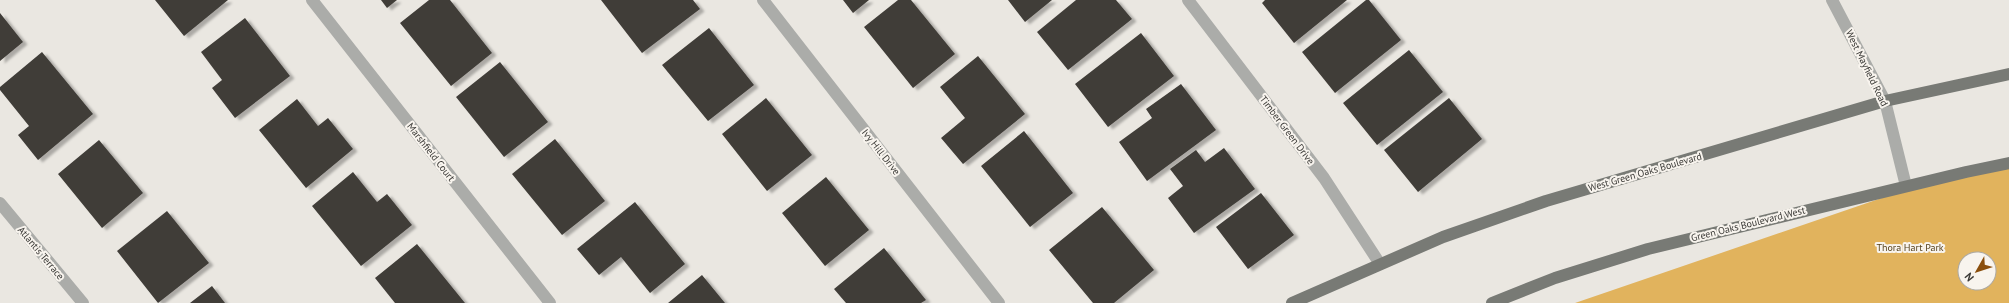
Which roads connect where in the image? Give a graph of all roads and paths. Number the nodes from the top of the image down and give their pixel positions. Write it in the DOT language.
graph roads {
  1 [pos="312,0"];
  2 [pos="763,0"];
  3 [pos="1188,0"];
  4 [pos="1832,0"];
  5 [pos="2009,74"];
  6 [pos="1885,101"];
  7 [pos="2009,163"];
  8 [pos="1906,186"];
  9 [pos="0,203"];
  10 [pos="1380,264"];
  11 [pos="83,303"];
  12 [pos="550,303"];
  13 [pos="999,303"];
  14 [pos="1292,303"];
  15 [pos="1492,303"];
  1 -- 12 [label="street, Marshfield Court"];
  2 -- 13 [label="street, Ivy Hill Drive"];
  3 -- 10 [label="street, Timber Green Drive"];
  4 -- 6 [label="street, West Mayfield Road"];
  5 -- 6 [label="main road, West Green Oaks Boulevard"];
  6 -- 8 [label="street, West Mayfield Road"];
  6 -- 10 [label="main road, West Green Oaks Boulevard"];
  7 -- 8 [label="main road, Green Oaks Boulevard West"];
  8 -- 15 [label="main road, Green Oaks Boulevard West"];
  9 -- 11 [label="street, Atlantis Terrace"];
  10 -- 14 [label="main road, West Green Oaks Boulevard"];
}
